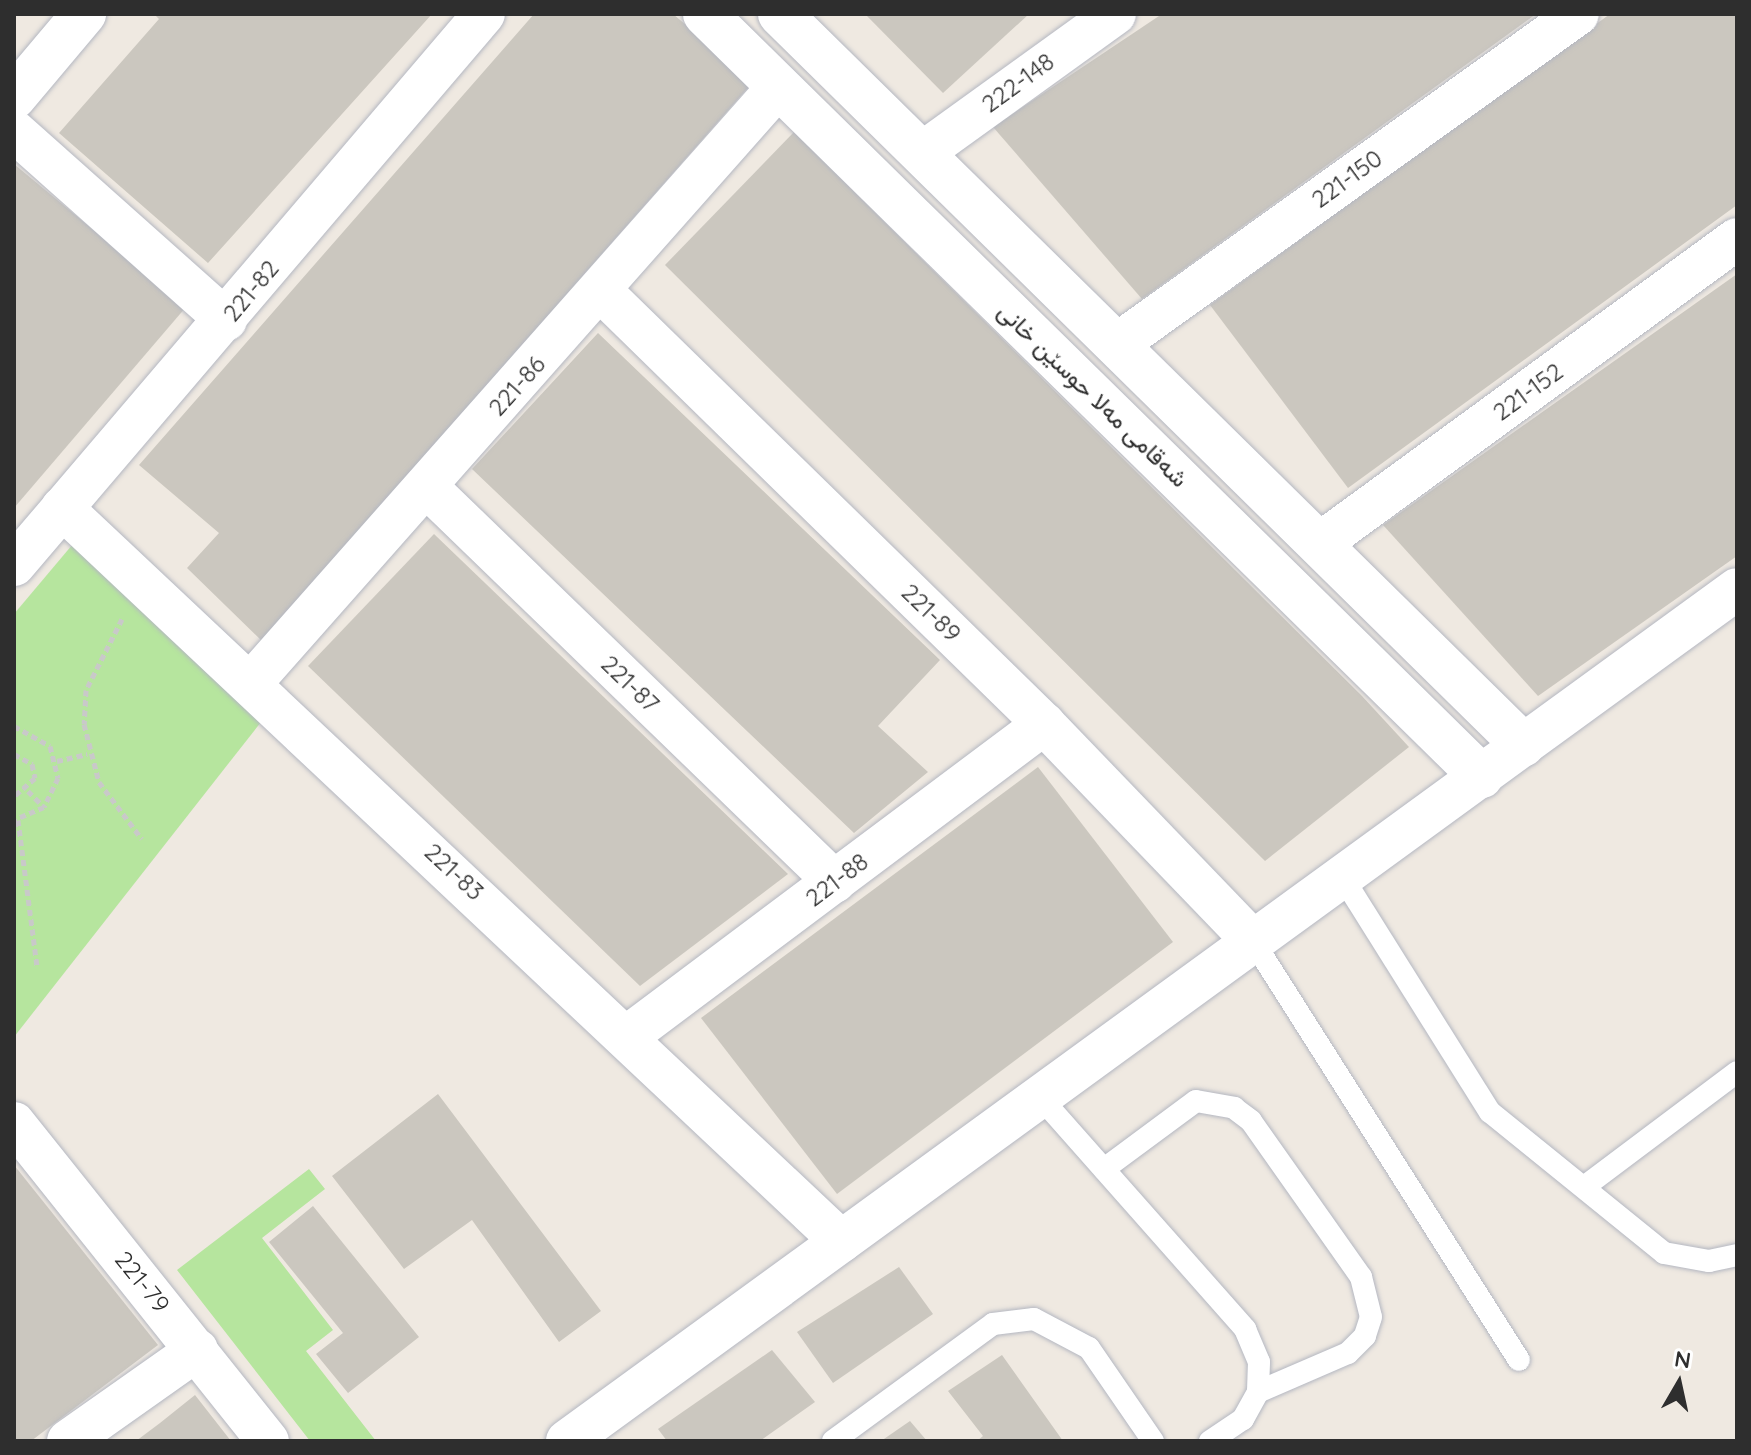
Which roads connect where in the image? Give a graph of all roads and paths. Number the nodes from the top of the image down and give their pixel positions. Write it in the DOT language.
graph roads {
  1 [pos="84,14"];
  2 [pos="484,14"];
  3 [pos="705,14"];
  4 [pos="780,14"];
  5 [pos="1115,14"];
  6 [pos="1578,14"];
  7 [pos="779,86"];
  8 [pos="14,97"];
  9 [pos="14,131"];
  10 [pos="922,153"];
  11 [pos="1737,239"];
  12 [pos="602,292"];
  13 [pos="226,320"];
  14 [pos="1116,345"];
  15 [pos="426,486"];
  16 [pos="62,508"];
  17 [pos="1319,544"];
  18 [pos="14,565"];
  19 [pos="150,589"];
  20 [pos="1737,589"];
  21 [pos="251,683"];
  22 [pos="1044,724"];
  23 [pos="14,726"];
  24 [pos="1523,745"];
  25 [pos="14,754"];
  26 [pos="87,754"];
  27 [pos="57,761"];
  28 [pos="1481,776"];
  29 [pos="28,791"];
  30 [pos="14,796"];
  31 [pos="44,807"];
  32 [pos="16,820"];
  33 [pos="142,839"];
  34 [pos="1343,878"];
  35 [pos="835,882"];
  36 [pos="1253,941"];
  37 [pos="37,966"];
  38 [pos="629,1035"];
  39 [pos="1737,1072"];
  40 [pos="1040,1097"];
  41 [pos="14,1123"];
  42 [pos="1104,1169"];
  43 [pos="1584,1187"];
  44 [pos="841,1241"];
  45 [pos="1737,1255"];
  46 [pos="197,1350"];
  47 [pos="1519,1360"];
  48 [pos="1258,1392"];
  49 [pos="68,1441"];
  50 [pos="268,1441"];
  51 [pos="567,1441"];
  52 [pos="833,1441"];
  53 [pos="1153,1441"];
  54 [pos="1210,1441"];
  1 -- 8 [label="street"];
  2 -- 13 [label="street, 221-82"];
  3 -- 7 [label="street, شەقامی مەلا حوسێن خانی"];
  4 -- 10 [label="street"];
  5 -- 10 [label="street, 222-148"];
  6 -- 14 [label="street, 221-150"];
  7 -- 12 [label="street, 221-86"];
  7 -- 28 [label="street, شەقامی مەلا حوسێن خانی"];
  9 -- 13 [label="street"];
  10 -- 14 [label="street"];
  11 -- 17 [label="street, 221-152"];
  12 -- 15 [label="street, 221-86"];
  12 -- 22 [label="street, 221-89"];
  13 -- 16 [label="street, 221-82"];
  14 -- 17 [label="street"];
  15 -- 21 [label="street, 221-86"];
  15 -- 35 [label="street, 221-87"];
  16 -- 18 [label="street, 221-82"];
  16 -- 19 [label="street, 221-83"];
  17 -- 24 [label="street"];
  19 -- 21 [label="street, 221-83"];
  19 -- 26 [label="path"];
  20 -- 24 [label="street"];
  21 -- 38 [label="street, 221-83"];
  22 -- 35 [label="street, 221-88"];
  22 -- 36 [label="street, 221-89"];
  23 -- 27 [label="path"];
  24 -- 28 [label="street"];
  25 -- 29 [label="path"];
  26 -- 27 [label="path"];
  26 -- 33 [label="path"];
  27 -- 31 [label="path"];
  28 -- 34 [label="street"];
  29 -- 30 [label="path"];
  29 -- 31 [label="path"];
  31 -- 32 [label="path"];
  32 -- 37 [label="path"];
  34 -- 36 [label="street"];
  34 -- 43 [label="lane"];
  35 -- 38 [label="street, 221-88"];
  36 -- 40 [label="street"];
  36 -- 47 [label="lane"];
  38 -- 44 [label="street, 221-83"];
  39 -- 43 [label="lane"];
  40 -- 42 [label="lane"];
  40 -- 44 [label="street"];
  41 -- 46 [label="street, 221-79"];
  42 -- 48 [label="lane"];
  42 -- 48 [label="lane"];
  43 -- 45 [label="lane"];
  44 -- 51 [label="street"];
  46 -- 49 [label="street"];
  46 -- 50 [label="street, 221-79"];
  48 -- 54 [label="lane"];
  52 -- 53 [label="lane"];
}
